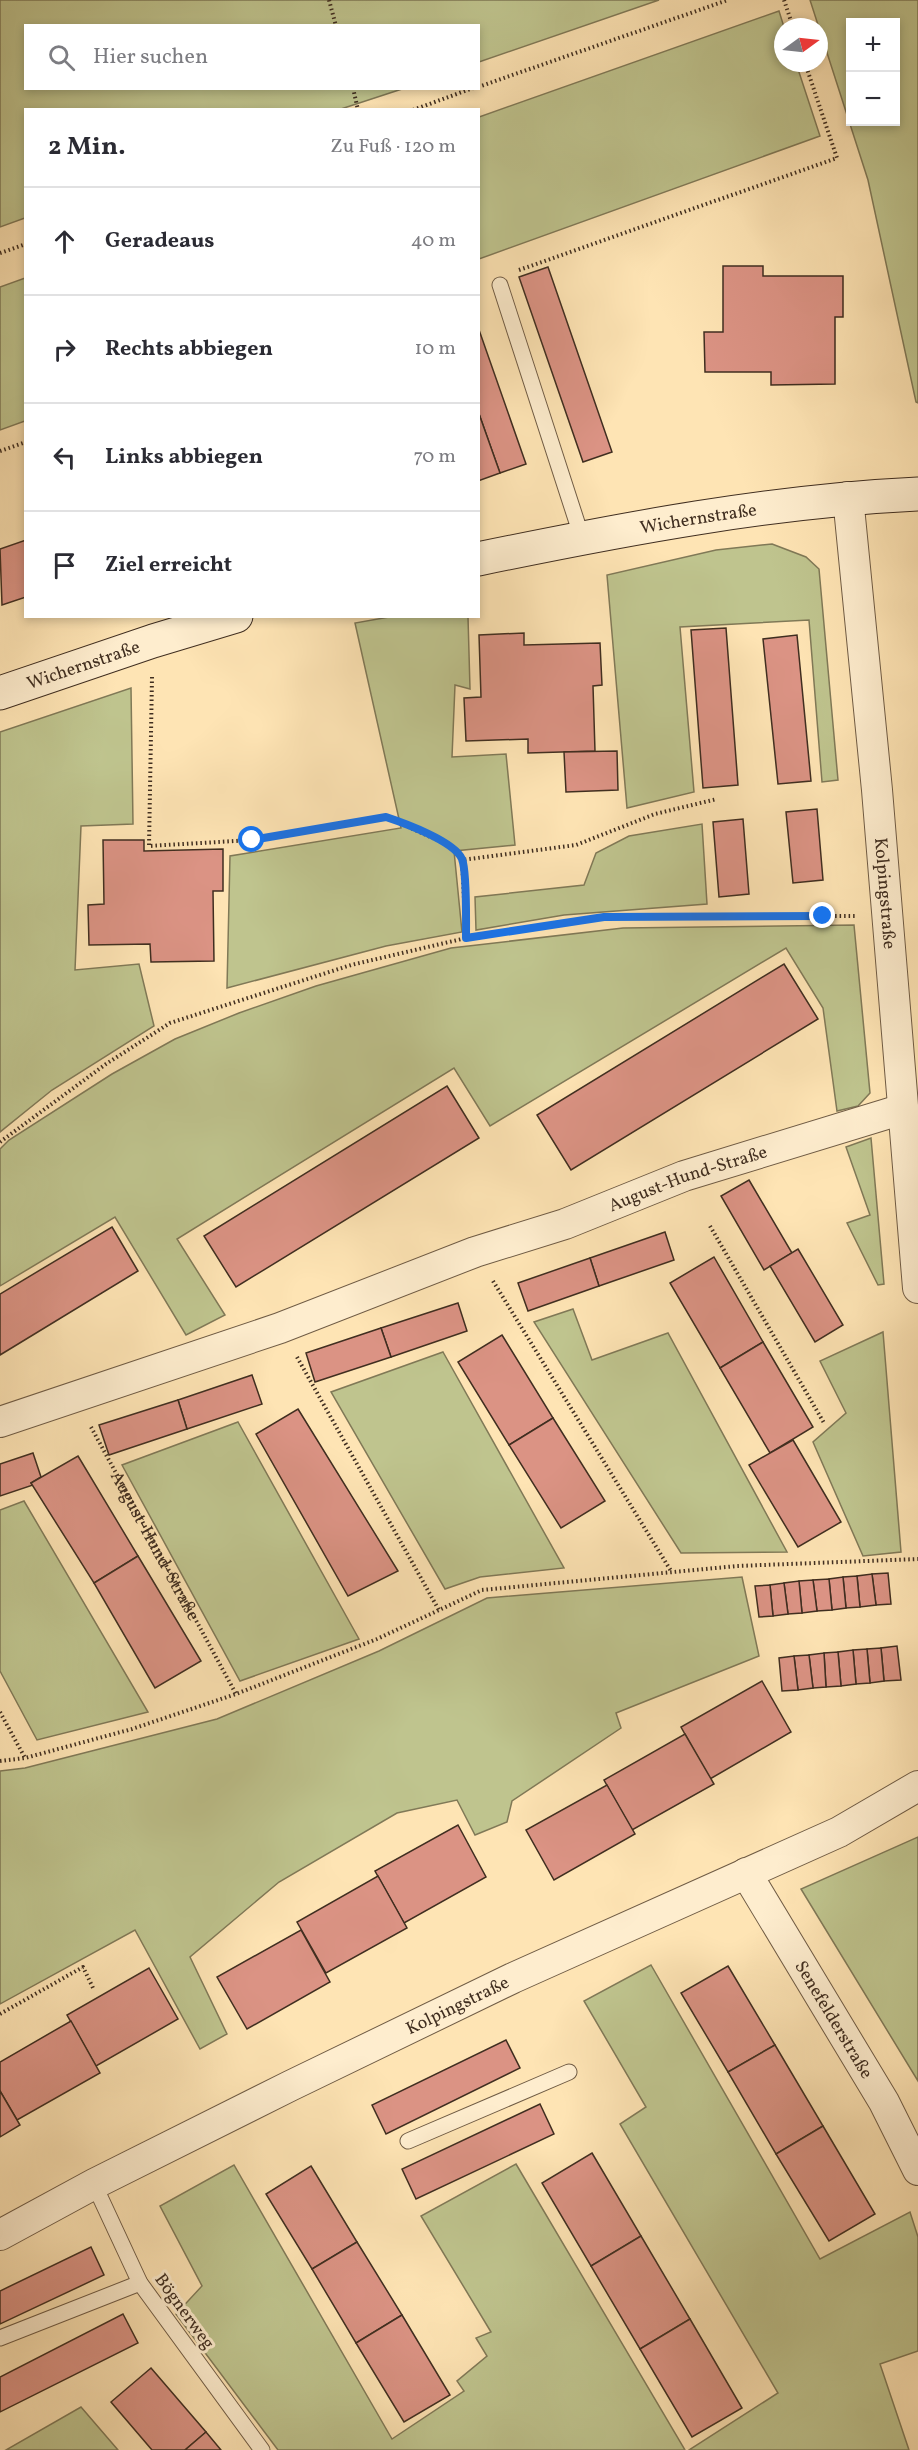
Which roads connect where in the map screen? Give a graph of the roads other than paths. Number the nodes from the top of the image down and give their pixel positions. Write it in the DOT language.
graph roads {
  1 [pos="504,279"];
  2 [pos="918,494"];
  3 [pos="848,497"];
  4 [pos="582,538"];
  5 [pos="480,559"];
  6 [pos="229,618"];
  7 [pos="0,693"];
  8 [pos="907,1005"];
  9 [pos="903,1109"];
  10 [pos="918,1288"];
  11 [pos="0,1422"];
  12 [pos="918,1786"];
  13 [pos="746,1873"];
  14 [pos="569,2072"];
  15 [pos="408,2141"];
  16 [pos="918,2170"];
  17 [pos="93,2184"];
  18 [pos="0,2235"];
  19 [pos="140,2283"];
  20 [pos="0,2338"];
  21 [pos="262,2450"];
  1 -- 4 [label="lane"];
  2 -- 3 [label="street, Wichernstraße"];
  3 -- 4 [label="street, Wichernstraße"];
  3 -- 8 [label="street, Kolpingstraße"];
  4 -- 5 [label="street, Wichernstraße"];
  6 -- 7 [label="street, Wichernstraße"];
  8 -- 9 [label="street, Kolpingstraße"];
  9 -- 10 [label="street, Kolpingstraße"];
  9 -- 11 [label="street, August-Hund-Straße"];
  12 -- 13 [label="street, Kolpingstraße"];
  13 -- 16 [label="street, Senefelderstraße"];
  13 -- 17 [label="street, Kolpingstraße"];
  14 -- 15 [label="lane"];
  17 -- 18 [label="street, Kolpingstraße"];
  17 -- 19 [label="lane, Bögnerweg"];
  19 -- 20 [label="lane"];
  19 -- 21 [label="lane, Bögnerweg"];
}
